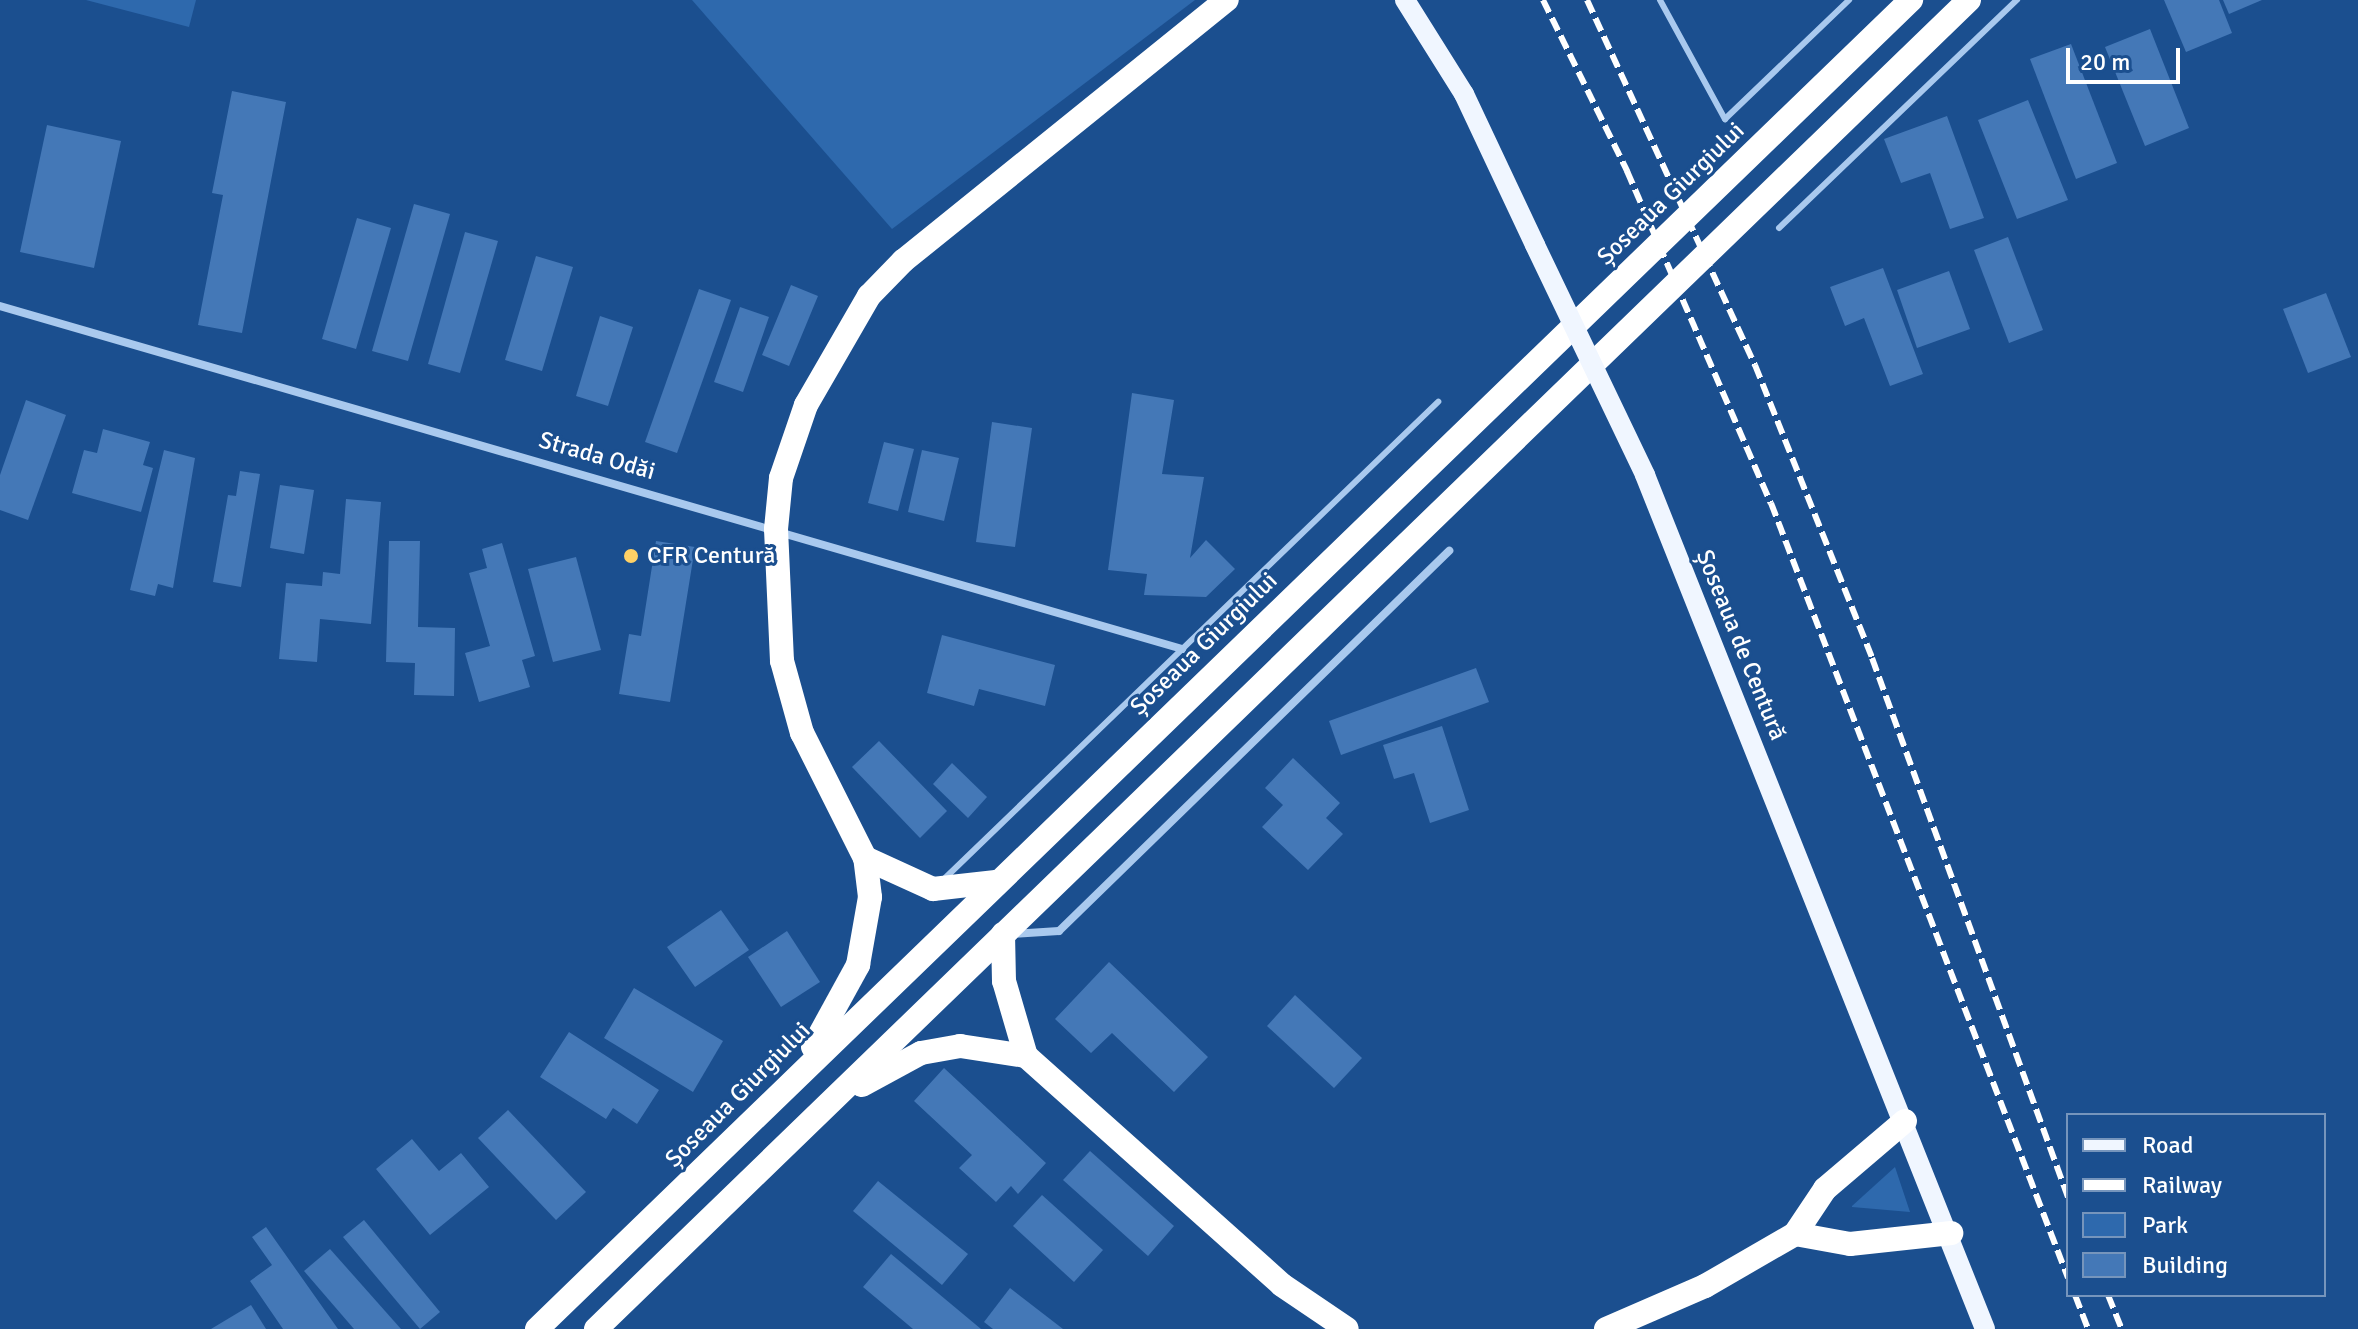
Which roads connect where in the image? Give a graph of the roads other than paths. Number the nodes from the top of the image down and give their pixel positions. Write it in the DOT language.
graph roads {
  1 [pos="1227,0"];
  2 [pos="1405,0"];
  3 [pos="1660,0"];
  4 [pos="1849,0"];
  5 [pos="1911,0"];
  6 [pos="1969,0"];
  7 [pos="2017,0"];
  8 [pos="1779,228"];
  9 [pos="0,306"];
  10 [pos="1438,402"];
  11 [pos="776,529"];
  12 [pos="1449,551"];
  13 [pos="1182,649"];
  14 [pos="865,858"];
  15 [pos="994,882"];
  16 [pos="933,889"];
  17 [pos="1003,934"];
  18 [pos="1026,1056"];
  19 [pos="796,1076"];
  20 [pos="827,1106"];
  21 [pos="1905,1121"];
  22 [pos="1951,1233"];
  23 [pos="1795,1234"];
  24 [pos="537,1329"];
  25 [pos="596,1329"];
  26 [pos="1347,1329"];
  27 [pos="1606,1329"];
  28 [pos="1985,1329"];
  1 -- 11 [label="highway"];
  2 -- 21 [label="main road, Șoseaua de Centură, bridge"];
  3 -- 4 [label="lane"];
  5 -- 15 [label="highway, Șoseaua Giurgiului"];
  6 -- 17 [label="highway"];
  7 -- 8 [label="lane"];
  9 -- 11 [label="street, Strada Odăi"];
  10 -- 13 [label="lane, Șoseaua Giurgiului"];
  11 -- 13 [label="street, Strada Odăi"];
  11 -- 14 [label="highway"];
  12 -- 17 [label="street"];
  13 -- 16 [label="lane, Șoseaua Giurgiului"];
  14 -- 16 [label="highway"];
  14 -- 19 [label="highway"];
  15 -- 16 [label="highway"];
  15 -- 19 [label="highway, Șoseaua Giurgiului"];
  17 -- 18 [label="highway"];
  17 -- 20 [label="highway"];
  18 -- 20 [label="highway"];
  18 -- 26 [label="highway"];
  19 -- 24 [label="highway, Șoseaua Giurgiului"];
  20 -- 25 [label="highway"];
  21 -- 22 [label="main road, Șoseaua de Centură"];
  21 -- 23 [label="highway"];
  22 -- 23 [label="highway"];
  22 -- 28 [label="main road, Șoseaua de Centură"];
  23 -- 27 [label="highway"];
}
